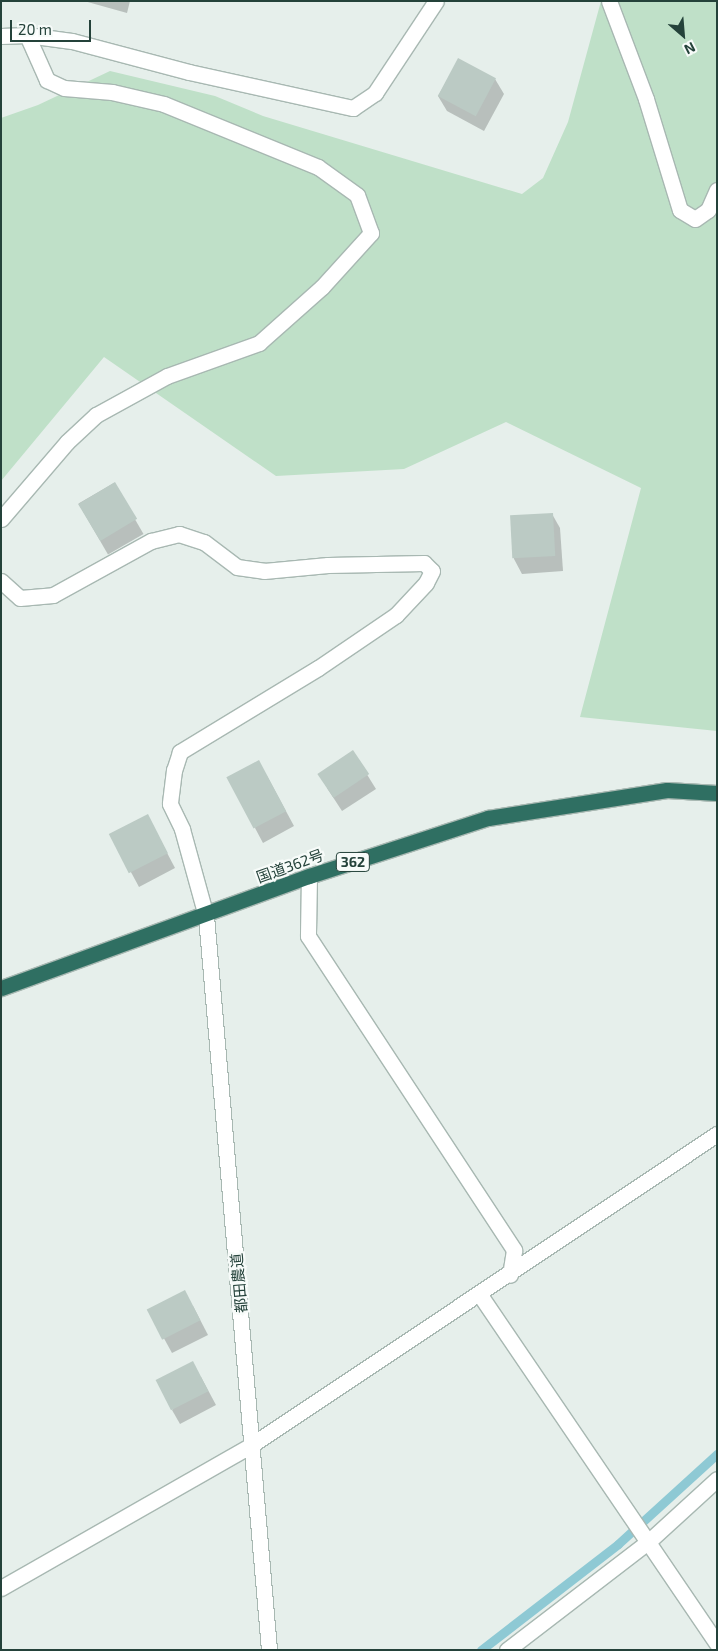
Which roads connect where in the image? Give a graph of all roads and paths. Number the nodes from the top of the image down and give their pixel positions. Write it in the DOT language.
graph roads {
  1 [pos="436,1"];
  2 [pos="609,1"];
  3 [pos="27,35"];
  4 [pos="1,36"];
  5 [pos="717,190"];
  6 [pos="1,518"];
  7 [pos="1,581"];
  8 [pos="717,793"];
  9 [pos="309,876"];
  10 [pos="206,916"];
  11 [pos="1,988"];
  12 [pos="717,1134"];
  13 [pos="510,1275"];
  14 [pos="480,1295"];
  15 [pos="253,1444"];
  16 [pos="717,1479"];
  17 [pos="647,1539"];
  18 [pos="1,1588"];
  19 [pos="717,1644"];
  20 [pos="269,1650"];
  21 [pos="507,1650"];
  1 -- 3 [label="street"];
  2 -- 5 [label="street"];
  3 -- 4 [label="street"];
  3 -- 6 [label="street"];
  7 -- 10 [label="street, 都田農道"];
  8 -- 9 [label="highway, 国道362号 / 362"];
  9 -- 10 [label="highway, 国道362号 / 362"];
  9 -- 13 [label="street"];
  10 -- 11 [label="highway, 国道362号 / 362"];
  10 -- 15 [label="street, 都田農道"];
  12 -- 13 [label="street"];
  13 -- 14 [label="street"];
  14 -- 15 [label="street"];
  14 -- 17 [label="street"];
  15 -- 18 [label="street"];
  15 -- 20 [label="street, 都田農道"];
  16 -- 17 [label="street"];
  17 -- 19 [label="street"];
  17 -- 21 [label="street"];
}
